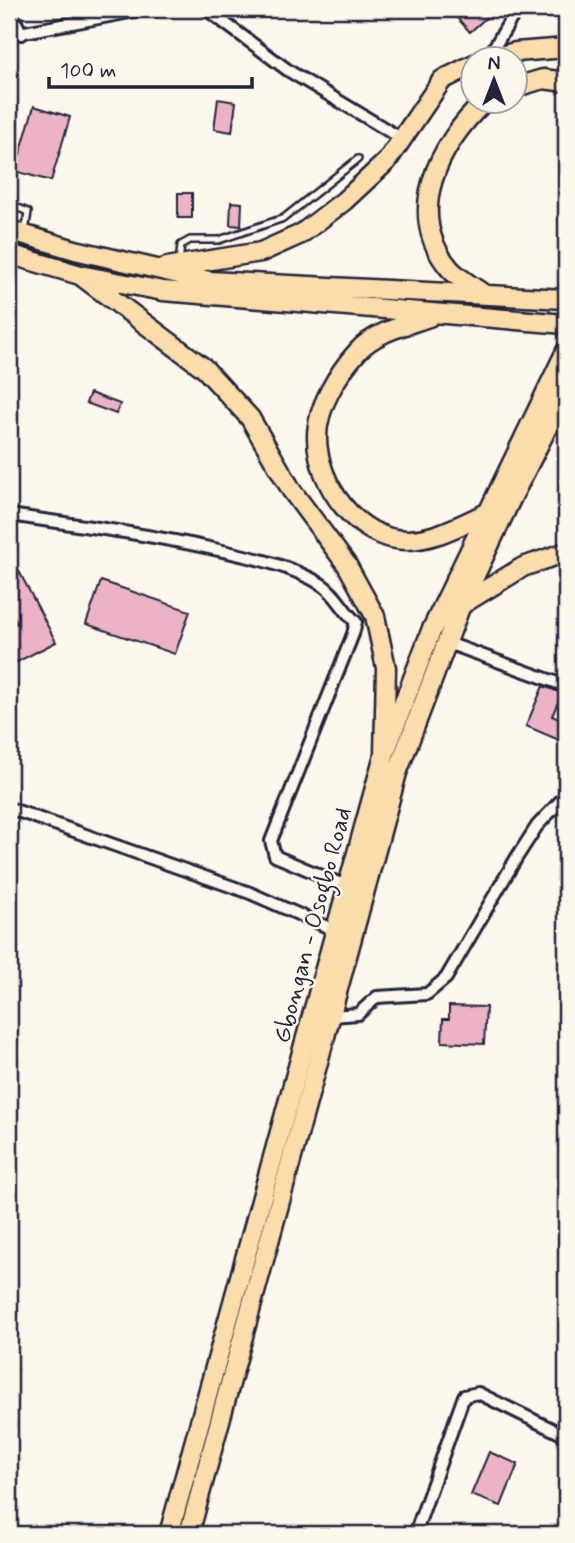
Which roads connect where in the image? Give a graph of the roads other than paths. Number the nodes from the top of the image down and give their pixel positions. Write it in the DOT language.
graph roads {
  1 [pos="9,9"];
  2 [pos="146,9"];
  3 [pos="205,9"];
  4 [pos="517,9"];
  5 [pos="22,34"];
  6 [pos="9,35"];
  7 [pos="492,46"];
  8 [pos="566,48"];
  9 [pos="530,53"];
  10 [pos="460,71"];
  11 [pos="530,82"];
  12 [pos="566,82"];
  13 [pos="468,116"];
  14 [pos="402,139"];
  15 [pos="358,159"];
  16 [pos="9,204"];
  17 [pos="17,232"];
  18 [pos="9,254"];
  19 [pos="179,266"];
  20 [pos="156,269"];
  21 [pos="80,275"];
  22 [pos="485,295"];
  23 [pos="566,299"];
  24 [pos="437,314"];
  25 [pos="565,324"];
  26 [pos="566,351"];
  27 [pos="566,391"];
  28 [pos="487,513"];
  29 [pos="9,515"];
  30 [pos="566,552"];
  31 [pos="461,605"];
  32 [pos="445,642"];
  33 [pos="566,686"];
  34 [pos="384,755"];
  35 [pos="566,795"];
  36 [pos="9,807"];
  37 [pos="346,886"];
  38 [pos="334,930"];
  39 [pos="332,1016"];
  40 [pos="566,1436"];
  41 [pos="169,1534"];
  42 [pos="189,1534"];
  43 [pos="415,1534"];
  1 -- 5 [label="street"];
  2 -- 5 [label="street"];
  3 -- 14 [label="street"];
  4 -- 7 [label="street"];
  5 -- 6 [label="street"];
  8 -- 9 [label="main road"];
  10 -- 14 [label="main road"];
  11 -- 12 [label="main road"];
  13 -- 22 [label="main road"];
  14 -- 19 [label="main road"];
  15 -- 19 [label="lane"];
  16 -- 17 [label="lane"];
  17 -- 20 [label="main road"];
  18 -- 21 [label="main road"];
  19 -- 20 [label="main road"];
  20 -- 22 [label="main road"];
  21 -- 24 [label="main road"];
  21 -- 34 [label="main road"];
  22 -- 23 [label="main road"];
  24 -- 25 [label="main road"];
  24 -- 28 [label="main road"];
  26 -- 28 [label="main road, Gbongan - Osogbo Road"];
  27 -- 31 [label="main road, Gbongan - Osogbo Road"];
  28 -- 34 [label="main road, Gbongan - Osogbo Road"];
  29 -- 37 [label="street"];
  30 -- 31 [label="main road"];
  31 -- 32 [label="main road, Gbongan - Osogbo Road"];
  32 -- 33 [label="street"];
  32 -- 39 [label="main road, Gbongan - Osogbo Road"];
  34 -- 37 [label="main road, Gbongan - Osogbo Road"];
  35 -- 39 [label="street"];
  36 -- 38 [label="street"];
  37 -- 38 [label="main road, Gbongan - Osogbo Road"];
  38 -- 41 [label="main road, Gbongan - Osogbo Road"];
  39 -- 42 [label="main road, Gbongan - Osogbo Road"];
  40 -- 43 [label="street"];
}
